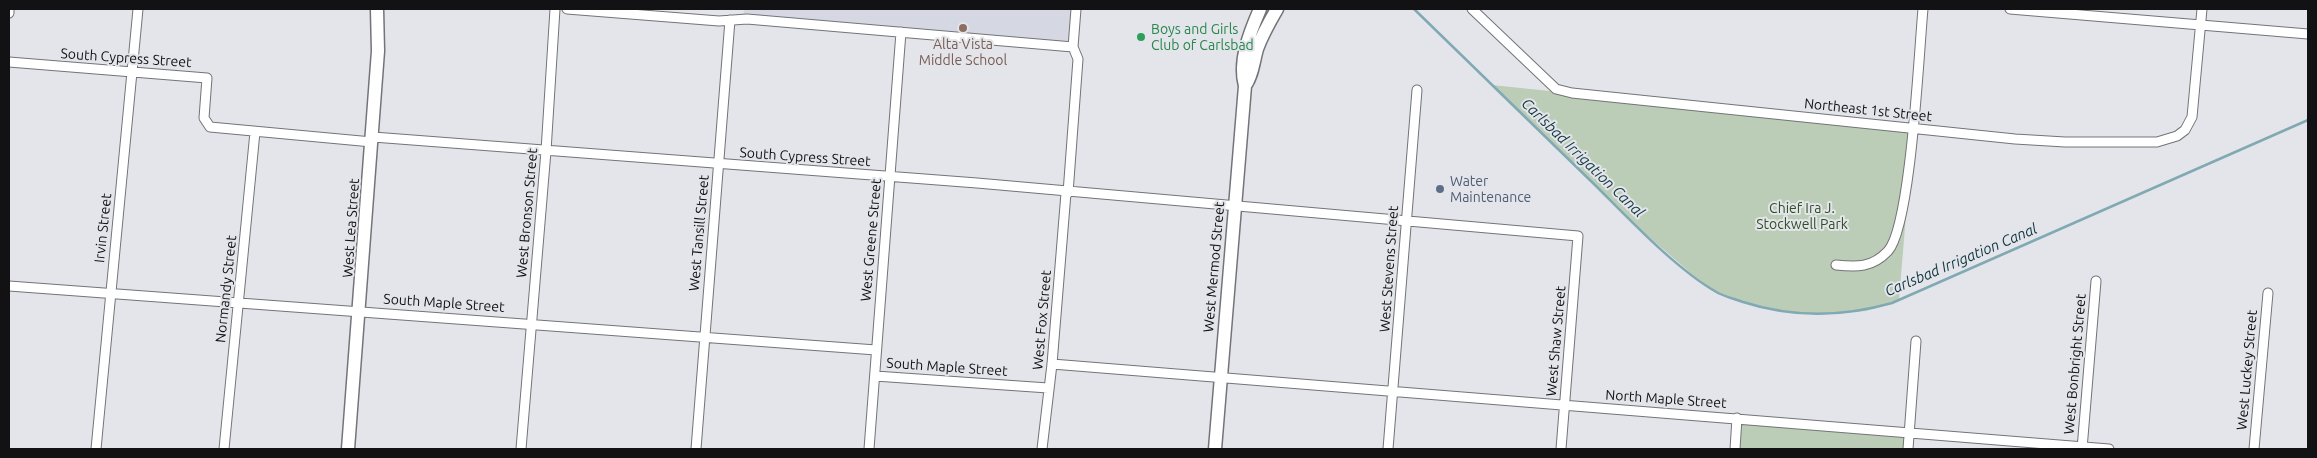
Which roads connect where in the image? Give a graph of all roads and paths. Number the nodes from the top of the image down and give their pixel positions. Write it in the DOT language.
graph roads {
  1 [pos="9,9"];
  2 [pos="138,9"];
  3 [pos="377,9"];
  4 [pos="555,9"];
  5 [pos="567,9"];
  6 [pos="1076,9"];
  7 [pos="1260,9"];
  8 [pos="1277,9"];
  9 [pos="1472,9"];
  10 [pos="1923,9"];
  11 [pos="2010,9"];
  12 [pos="2202,9"];
  13 [pos="9,13"];
  14 [pos="686,13"];
  15 [pos="730,20"];
  16 [pos="2200,25"];
  17 [pos="901,32"];
  18 [pos="2308,34"];
  19 [pos="1073,47"];
  20 [pos="9,62"];
  21 [pos="132,72"];
  22 [pos="1245,86"];
  23 [pos="1417,90"];
  24 [pos="1913,129"];
  25 [pos="255,132"];
  26 [pos="372,139"];
  27 [pos="546,151"];
  28 [pos="718,164"];
  29 [pos="890,177"];
  30 [pos="1067,193"];
  31 [pos="1234,205"];
  32 [pos="1407,222"];
  33 [pos="1578,236"];
  34 [pos="1836,264"];
  35 [pos="2096,281"];
  36 [pos="9,286"];
  37 [pos="110,293"];
  38 [pos="2268,293"];
  39 [pos="239,304"];
  40 [pos="359,312"];
  41 [pos="532,323"];
  42 [pos="705,336"];
  43 [pos="1916,341"];
  44 [pos="876,350"];
  45 [pos="1052,364"];
  46 [pos="875,376"];
  47 [pos="1221,377"];
  48 [pos="1048,388"];
  49 [pos="1394,392"];
  50 [pos="1565,405"];
  51 [pos="1737,418"];
  52 [pos="1909,432"];
  53 [pos="2082,448"];
  54 [pos="96,449"];
  55 [pos="224,449"];
  56 [pos="348,449"];
  57 [pos="521,449"];
  58 [pos="696,449"];
  59 [pos="869,449"];
  60 [pos="1042,449"];
  61 [pos="1215,449"];
  62 [pos="1388,449"];
  63 [pos="1561,449"];
  64 [pos="1735,449"];
  65 [pos="1908,449"];
  66 [pos="2109,449"];
  67 [pos="2254,449"];
  1 -- 13 [label="street"];
  2 -- 21 [label="street, Irvin Street"];
  3 -- 26 [label="street, West Lea Street"];
  4 -- 27 [label="street, West Bronson Street"];
  5 -- 14 [label="street"];
  6 -- 19 [label="street, West Fox Street"];
  7 -- 22 [label="street"];
  8 -- 22 [label="street"];
  9 -- 24 [label="street, Northeast 1st Street"];
  10 -- 24 [label="street"];
  11 -- 16 [label="street"];
  12 -- 16 [label="street, Northeast 1st Street"];
  14 -- 15 [label="street"];
  15 -- 17 [label="street"];
  15 -- 28 [label="street, West Tansill Street"];
  16 -- 18 [label="street"];
  16 -- 24 [label="street, Northeast 1st Street"];
  17 -- 19 [label="street"];
  17 -- 29 [label="street, West Greene Street"];
  19 -- 30 [label="street, West Fox Street"];
  20 -- 21 [label="street, South Cypress Street"];
  21 -- 25 [label="street, South Cypress Street"];
  21 -- 37 [label="street, Irvin Street"];
  22 -- 31 [label="street, West Mermod Street"];
  23 -- 32 [label="street, West Stevens Street"];
  24 -- 34 [label="street"];
  25 -- 26 [label="street, South Cypress Street"];
  25 -- 39 [label="street, Normandy Street"];
  26 -- 27 [label="street, South Cypress Street"];
  26 -- 40 [label="street, West Lea Street"];
  27 -- 28 [label="street, South Cypress Street"];
  27 -- 41 [label="street, West Bronson Street"];
  28 -- 29 [label="street, South Cypress Street"];
  28 -- 42 [label="street, West Tansill Street"];
  29 -- 30 [label="street, South Cypress Street"];
  29 -- 44 [label="street, West Greene Street"];
  30 -- 31 [label="street, South Cypress Street"];
  30 -- 45 [label="street, West Fox Street"];
  31 -- 32 [label="street, South Cypress Street"];
  31 -- 47 [label="street, West Mermod Street"];
  32 -- 33 [label="street, South Cypress Street"];
  32 -- 49 [label="street, West Stevens Street"];
  33 -- 50 [label="street, West Shaw Street"];
  35 -- 53 [label="street, West Bonbright Street"];
  36 -- 37 [label="street, South Maple Street"];
  37 -- 39 [label="street, South Maple Street"];
  37 -- 54 [label="street, Irvin Street"];
  38 -- 67 [label="street, West Luckey Street"];
  39 -- 40 [label="street, South Maple Street"];
  39 -- 55 [label="street, Normandy Street"];
  40 -- 41 [label="street, South Maple Street"];
  40 -- 56 [label="street, West Lea Street"];
  41 -- 42 [label="street, South Maple Street"];
  41 -- 57 [label="street, West Bronson Street"];
  42 -- 44 [label="street, South Maple Street"];
  42 -- 58 [label="street, West Tansill Street"];
  43 -- 52 [label="street"];
  44 -- 46 [label="street, West Greene Street"];
  45 -- 47 [label="street"];
  45 -- 48 [label="street, West Fox Street"];
  46 -- 48 [label="street, South Maple Street"];
  46 -- 59 [label="street, West Greene Street"];
  47 -- 49 [label="street, North Maple Street"];
  47 -- 61 [label="street, West Mermod Street"];
  48 -- 60 [label="street, West Fox Street"];
  49 -- 50 [label="street, North Maple Street"];
  49 -- 62 [label="street, West Stevens Street"];
  50 -- 51 [label="street, North Maple Street"];
  50 -- 63 [label="street, West Shaw Street"];
  51 -- 52 [label="street, North Maple Street"];
  51 -- 64 [label="street"];
  52 -- 53 [label="street, North Maple Street"];
  52 -- 65 [label="street"];
  53 -- 66 [label="street, North Maple Street"];
}
